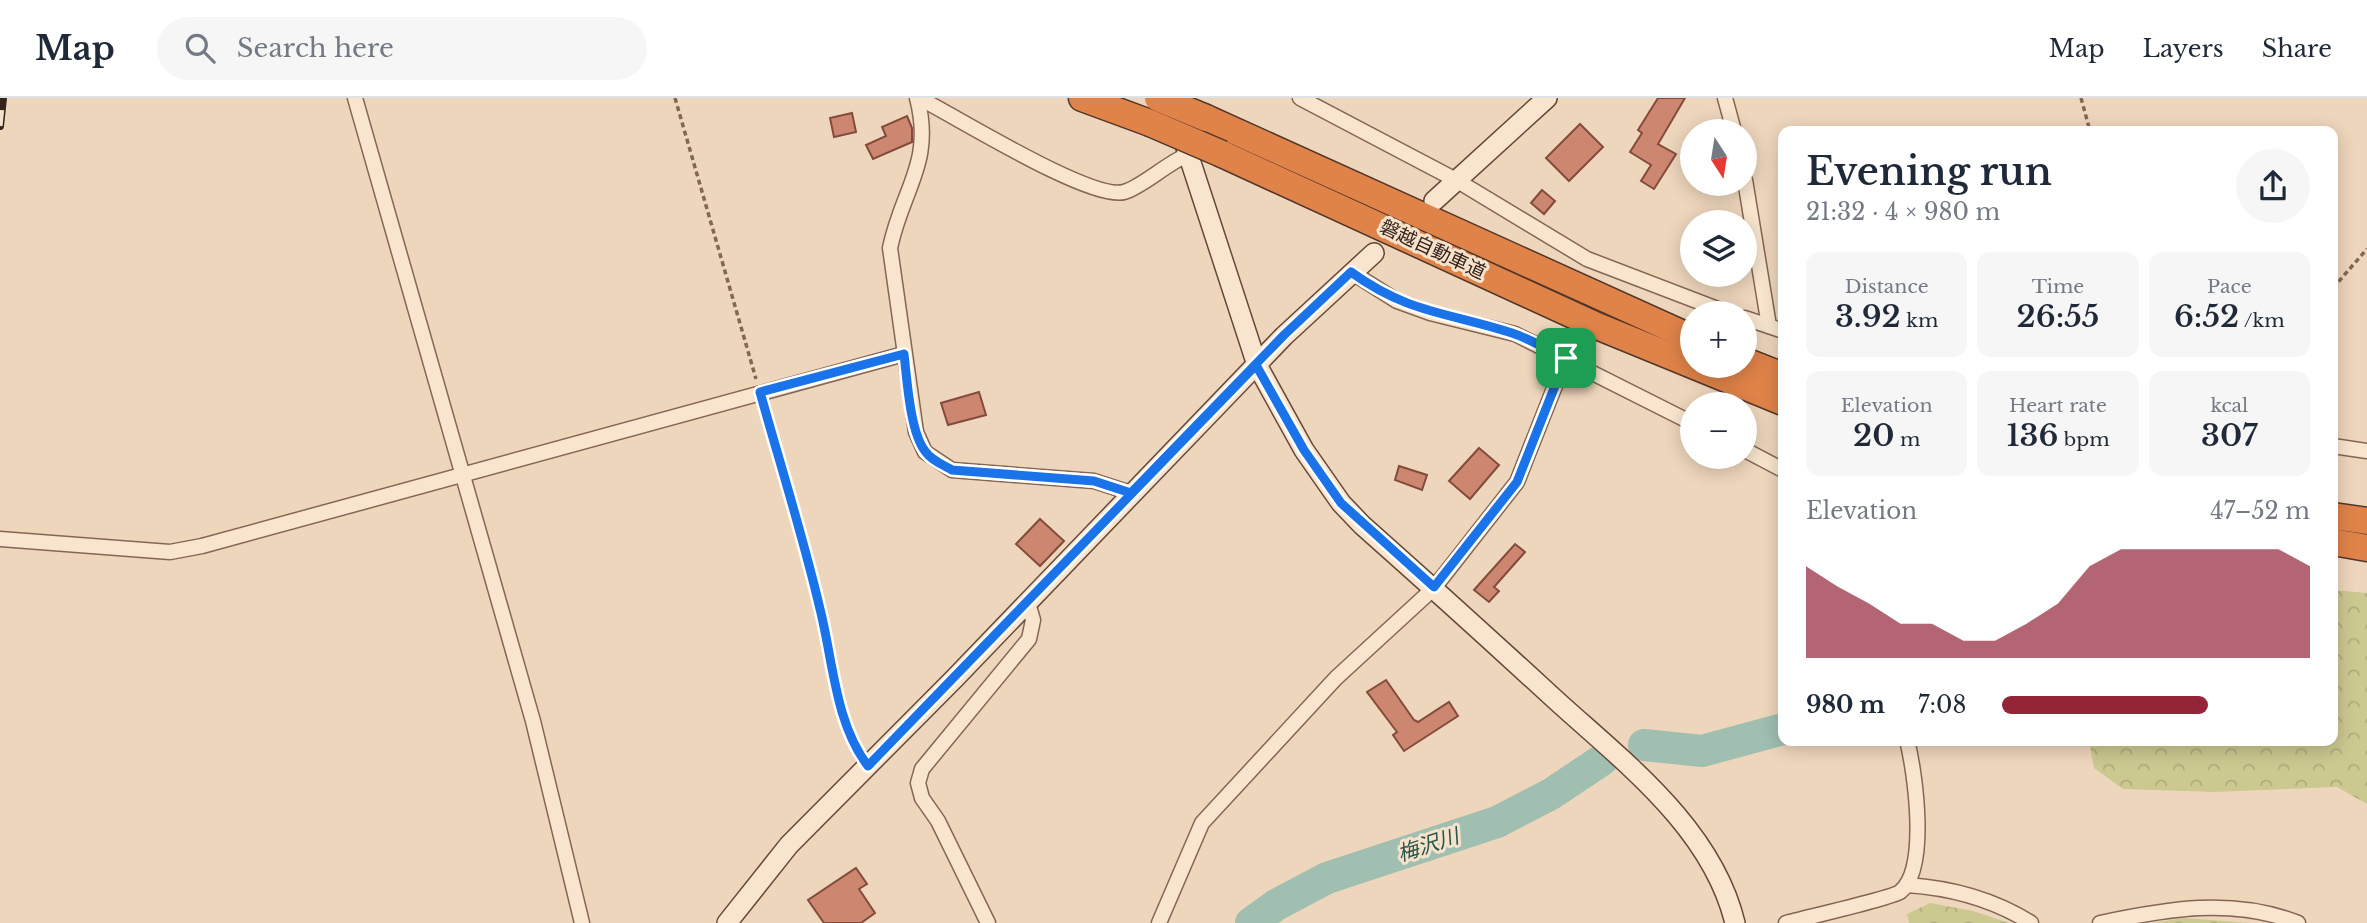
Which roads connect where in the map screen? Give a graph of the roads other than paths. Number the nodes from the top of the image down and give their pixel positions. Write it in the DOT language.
graph roads {
  1 [pos="355,98"];
  2 [pos="918,98"];
  3 [pos="1082,98"];
  4 [pos="1170,98"];
  5 [pos="1300,98"];
  6 [pos="1548,98"];
  7 [pos="1725,98"];
  8 [pos="1154,110"];
  9 [pos="1731,119"];
  10 [pos="1189,154"];
  11 [pos="1456,180"];
  12 [pos="1748,196"];
  13 [pos="1434,201"];
  14 [pos="1374,253"];
  15 [pos="1351,272"];
  16 [pos="1697,301"];
  17 [pos="1757,322"];
  18 [pos="1776,329"];
  19 [pos="1680,333"];
  20 [pos="904,354"];
  21 [pos="1566,358"];
  22 [pos="1256,365"];
  23 [pos="1757,366"];
  24 [pos="1778,374"];
  25 [pos="1778,400"];
  26 [pos="1680,417"];
  27 [pos="2338,447"];
  28 [pos="2367,452"];
  29 [pos="1757,456"];
  30 [pos="1778,467"];
  31 [pos="465,475"];
  32 [pos="1131,493"];
  33 [pos="2338,517"];
  34 [pos="2367,521"];
  35 [pos="0,539"];
  36 [pos="2338,543"];
  37 [pos="2367,548"];
  38 [pos="1434,587"];
  39 [pos="1028,603"];
  40 [pos="1908,746"];
  41 [pos="1907,885"];
  42 [pos="582,923"];
  43 [pos="727,923"];
  44 [pos="988,923"];
  45 [pos="1160,923"];
  46 [pos="1735,923"];
  47 [pos="1786,923"];
  48 [pos="2031,923"];
  49 [pos="2101,923"];
  50 [pos="2298,923"];
  1 -- 31 [label="street"];
  2 -- 10 [label="street"];
  2 -- 20 [label="street"];
  3 -- 8 [label="highway, 磐越自動車道"];
  4 -- 10 [label="street"];
  5 -- 11 [label="street"];
  6 -- 11 [label="street"];
  7 -- 9 [label="street"];
  8 -- 19 [label="highway, 磐越自動車道, bridge"];
  8 -- 25 [label="highway, 磐越自動車道, bridge"];
  10 -- 22 [label="street"];
  11 -- 13 [label="street"];
  11 -- 16 [label="street"];
  12 -- 18 [label="street"];
  14 -- 15 [label="street"];
  15 -- 21 [label="street"];
  15 -- 22 [label="street"];
  17 -- 18 [label="street"];
  20 -- 31 [label="street"];
  20 -- 32 [label="street"];
  21 -- 26 [label="street"];
  21 -- 38 [label="street"];
  22 -- 32 [label="street"];
  22 -- 38 [label="street"];
  23 -- 24 [label="highway"];
  27 -- 28 [label="street"];
  29 -- 30 [label="street"];
  31 -- 35 [label="street"];
  31 -- 42 [label="street"];
  32 -- 39 [label="street"];
  33 -- 34 [label="highway"];
  36 -- 37 [label="highway"];
  38 -- 45 [label="street"];
  38 -- 46 [label="street"];
  39 -- 43 [label="street"];
  39 -- 44 [label="street"];
  40 -- 41 [label="street"];
  41 -- 47 [label="street"];
  41 -- 48 [label="street"];
  49 -- 50 [label="street"];
}
